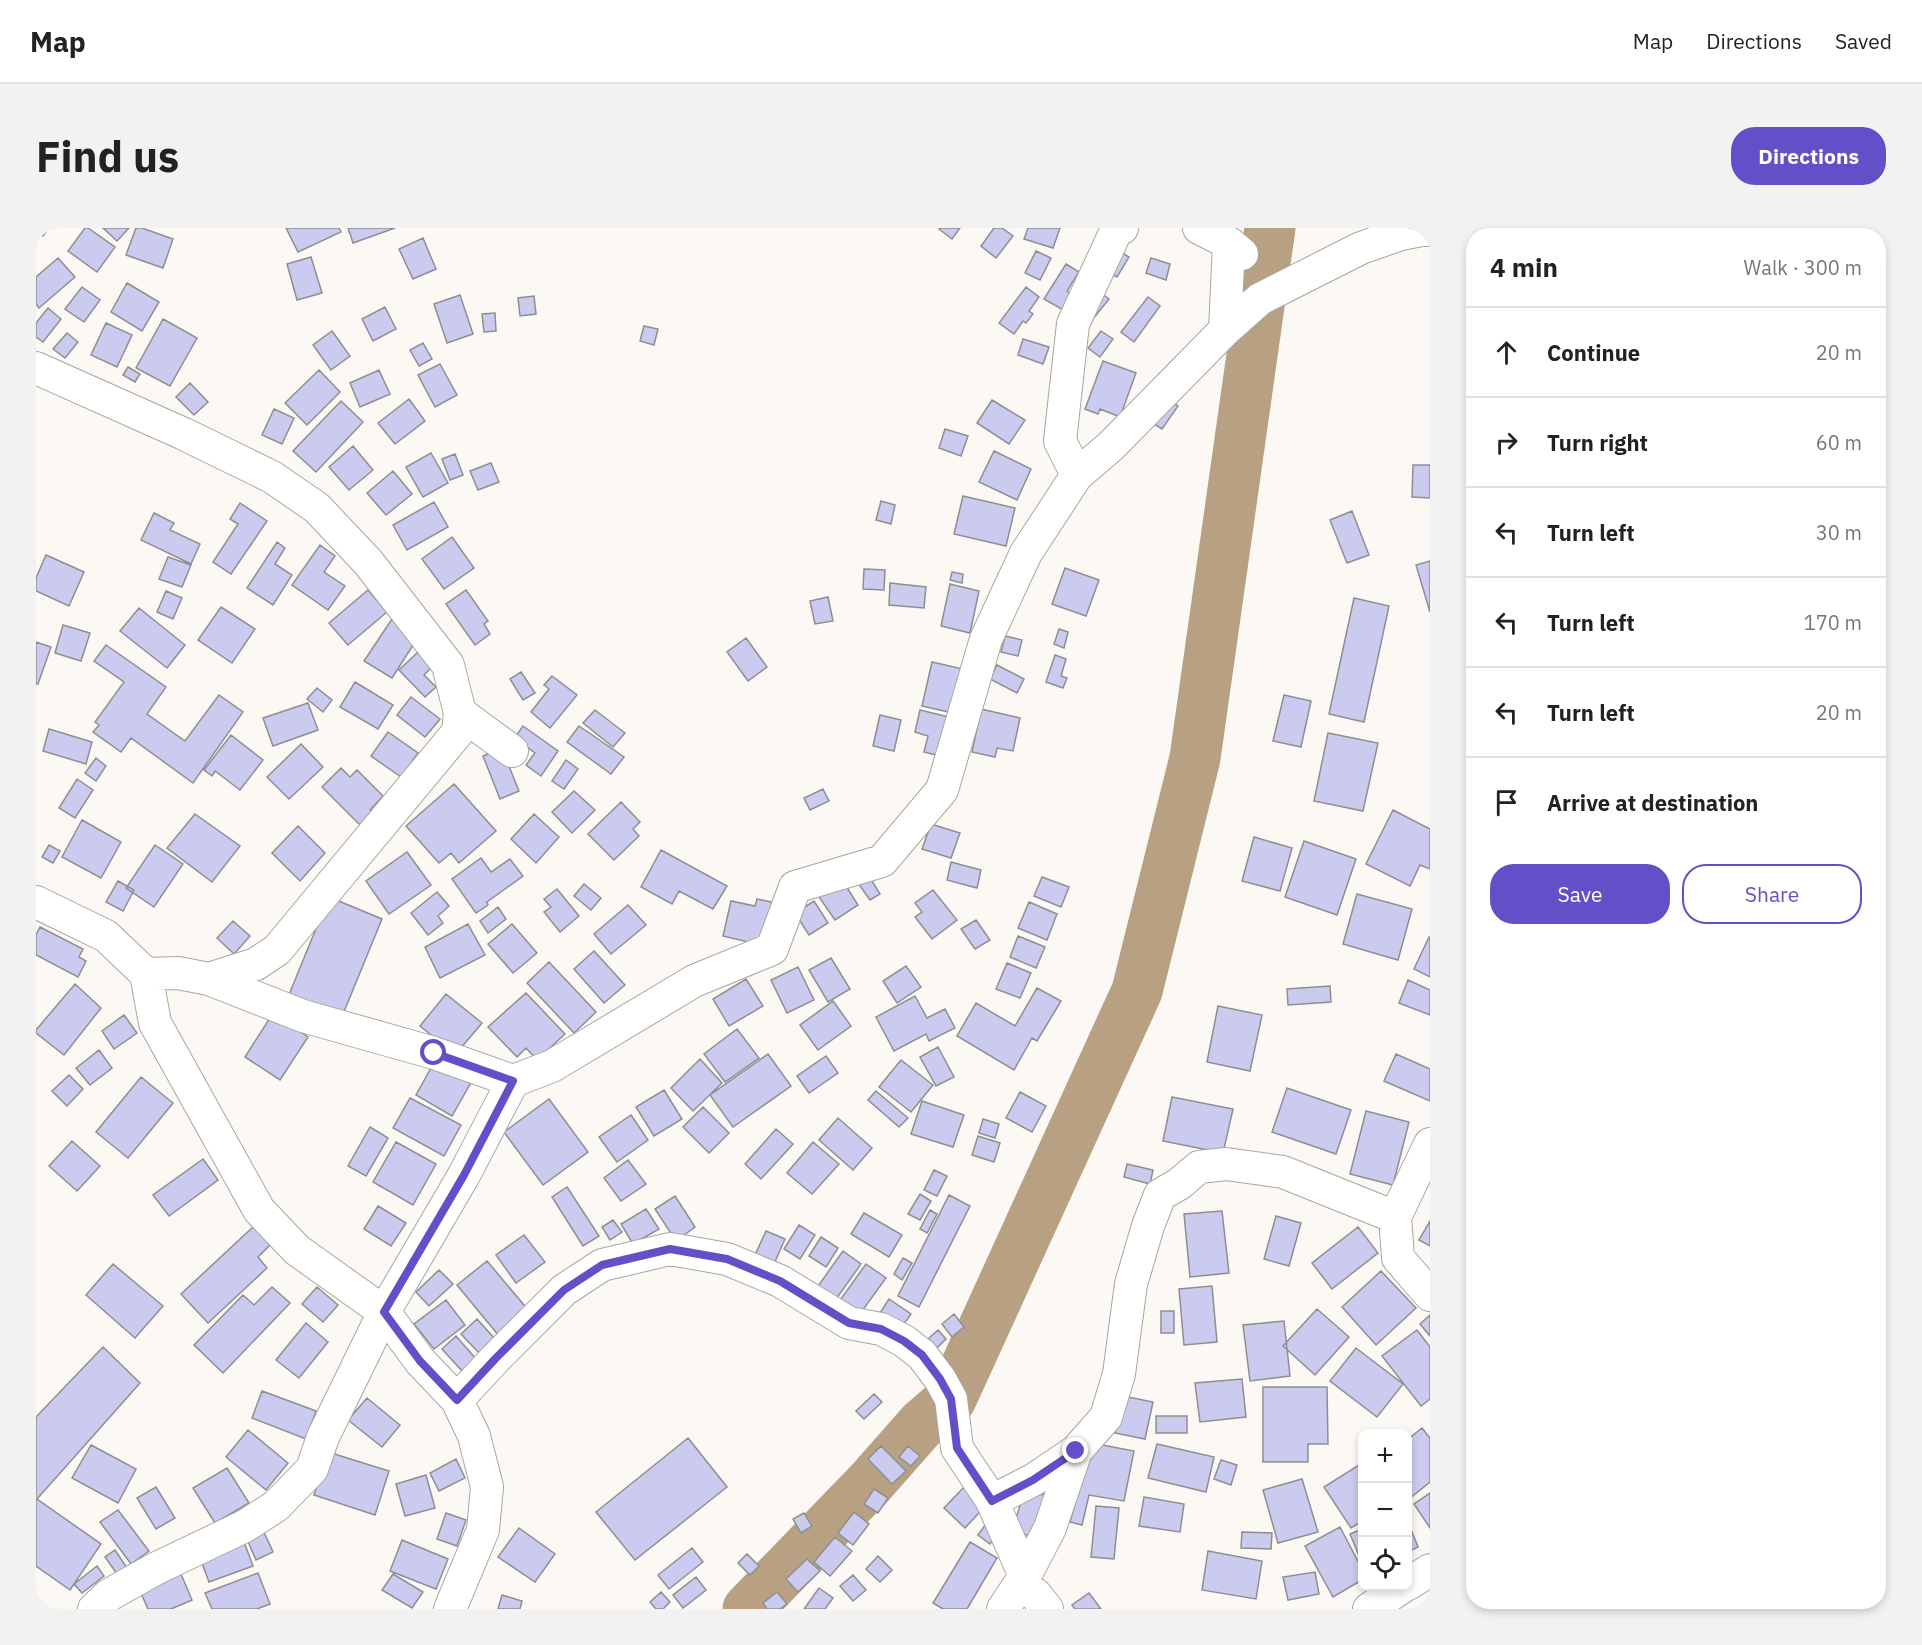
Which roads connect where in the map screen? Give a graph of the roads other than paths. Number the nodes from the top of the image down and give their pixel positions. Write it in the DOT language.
graph roads {
  1 [pos="1122,228"];
  2 [pos="1199,228"];
  3 [pos="1430,230"];
  4 [pos="1225,330"];
  5 [pos="36,368"];
  6 [pos="1077,475"];
  7 [pos="460,713"];
  8 [pos="512,751"];
  9 [pos="36,902"];
  10 [pos="146,974"];
  11 [pos="209,979"];
  12 [pos="513,1081"];
  13 [pos="1430,1144"];
  14 [pos="1395,1217"];
  15 [pos="1430,1295"];
  16 [pos="384,1312"];
  17 [pos="457,1400"];
  18 [pos="1076,1451"];
  19 [pos="992,1501"];
  20 [pos="1419,1579"];
  21 [pos="1023,1580"];
  22 [pos="94,1609"];
  23 [pos="450,1609"];
  24 [pos="1003,1609"];
  25 [pos="1047,1609"];
  26 [pos="1369,1609"];
  1 -- 6 [label="street"];
  2 -- 4 [label="street"];
  3 -- 4 [label="street"];
  4 -- 6 [label="street"];
  5 -- 7 [label="street"];
  6 -- 12 [label="street"];
  7 -- 8 [label="street"];
  7 -- 11 [label="street"];
  9 -- 10 [label="street"];
  10 -- 11 [label="street"];
  10 -- 16 [label="street"];
  11 -- 12 [label="street"];
  12 -- 16 [label="street"];
  13 -- 14 [label="street"];
  14 -- 15 [label="street"];
  14 -- 18 [label="street"];
  16 -- 17 [label="street"];
  16 -- 22 [label="street"];
  17 -- 19 [label="street"];
  17 -- 23 [label="street"];
  18 -- 19 [label="street"];
  18 -- 21 [label="street"];
  19 -- 21 [label="street"];
  20 -- 26 [label="street"];
  21 -- 24 [label="street"];
  21 -- 25 [label="street"];
}
